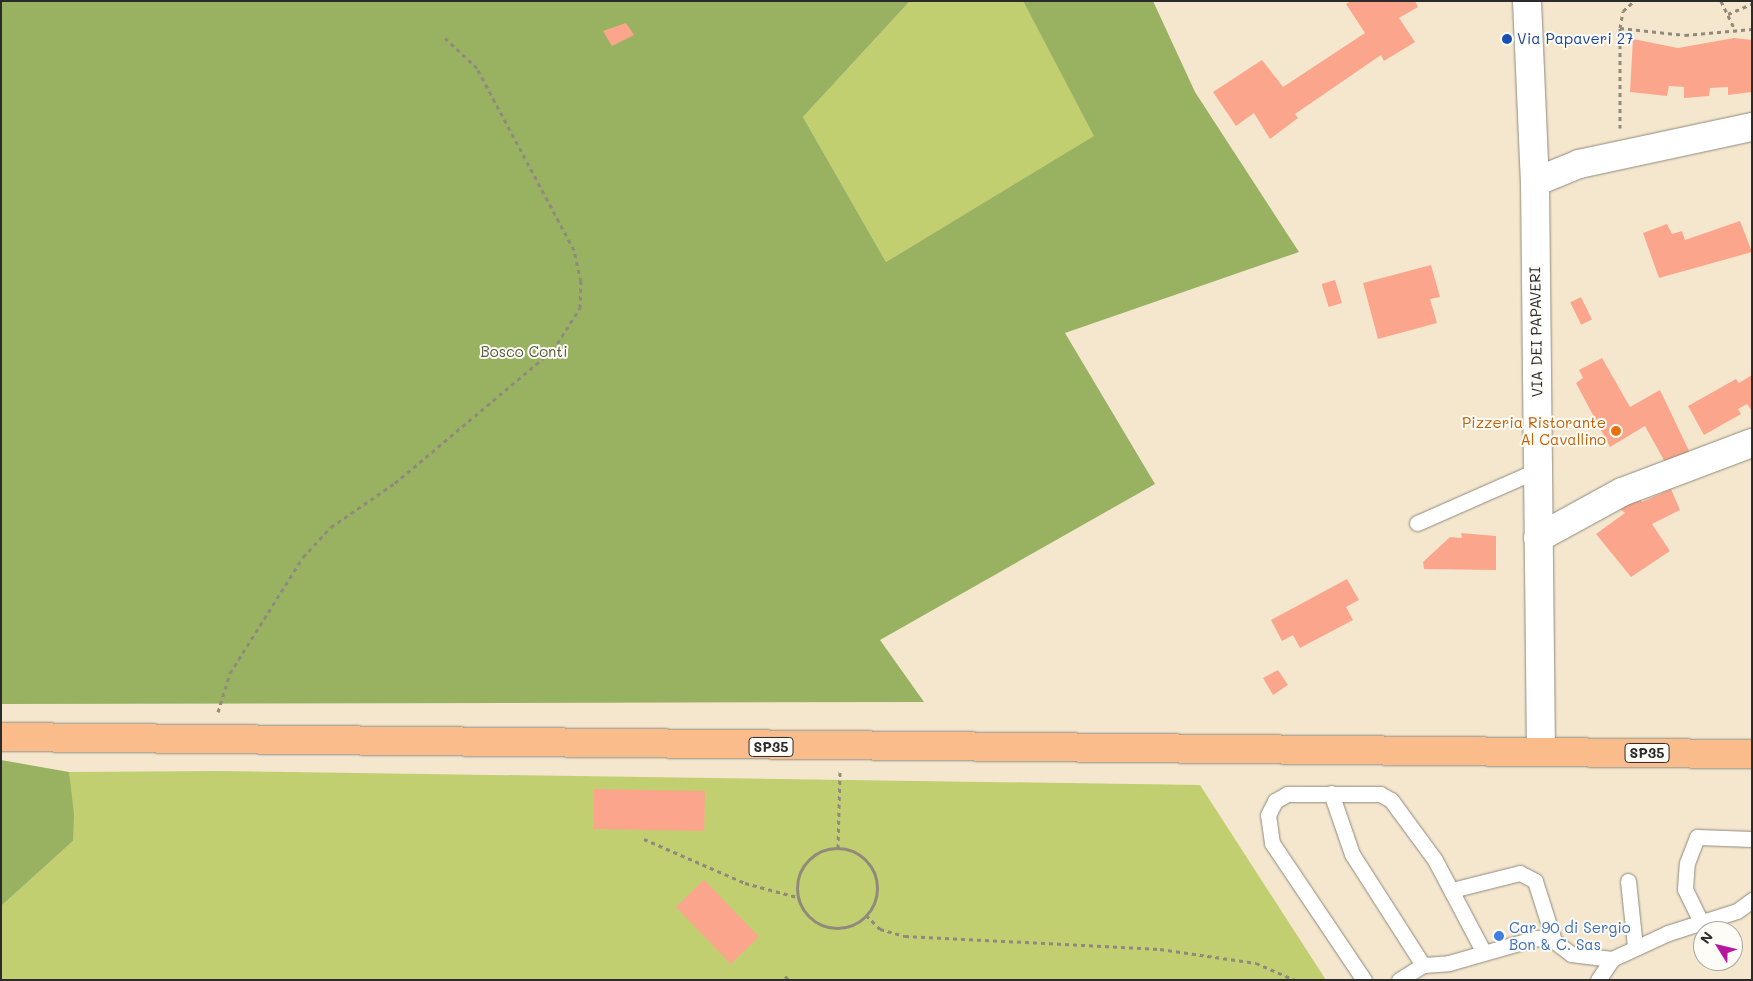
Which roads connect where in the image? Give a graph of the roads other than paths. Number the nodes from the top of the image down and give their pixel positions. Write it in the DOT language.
graph roads {
  1 [pos="1527,1"];
  2 [pos="1752,127"];
  3 [pos="1534,182"];
  4 [pos="1752,443"];
  5 [pos="1538,470"];
  6 [pos="1417,524"];
  7 [pos="1538,538"];
  8 [pos="1,737"];
  9 [pos="1541,752"];
  10 [pos="1752,754"];
  11 [pos="1331,793"];
  12 [pos="1752,839"];
  13 [pos="1628,881"];
  14 [pos="1452,890"];
  15 [pos="1752,900"];
  16 [pos="1701,921"];
  17 [pos="1708,921"];
  18 [pos="1693,927"];
  19 [pos="1554,941"];
  20 [pos="1635,947"];
  21 [pos="1483,951"];
  22 [pos="1612,959"];
  23 [pos="1423,964"];
  24 [pos="1364,980"];
  25 [pos="1399,980"];
  26 [pos="1598,980"];
  1 -- 3 [label="street, VIA DEI PAPAVERI"];
  2 -- 3 [label="street"];
  3 -- 5 [label="street, VIA DEI PAPAVERI"];
  4 -- 7 [label="street"];
  5 -- 6 [label="lane"];
  5 -- 7 [label="street, VIA DEI PAPAVERI"];
  7 -- 9 [label="street, VIA DEI PAPAVERI"];
  8 -- 9 [label="main road, SP35"];
  9 -- 10 [label="main road, SP35"];
  11 -- 14 [label="lane"];
  11 -- 23 [label="lane"];
  11 -- 24 [label="lane"];
  12 -- 16 [label="lane"];
  13 -- 20 [label="lane"];
  14 -- 19 [label="lane"];
  14 -- 21 [label="lane"];
  15 -- 17 [label="lane"];
  18 -- 20 [label="lane"];
  19 -- 21 [label="lane"];
  19 -- 22 [label="lane"];
  20 -- 22 [label="lane"];
  21 -- 23 [label="lane"];
  22 -- 26 [label="lane"];
  23 -- 25 [label="lane"];
}
